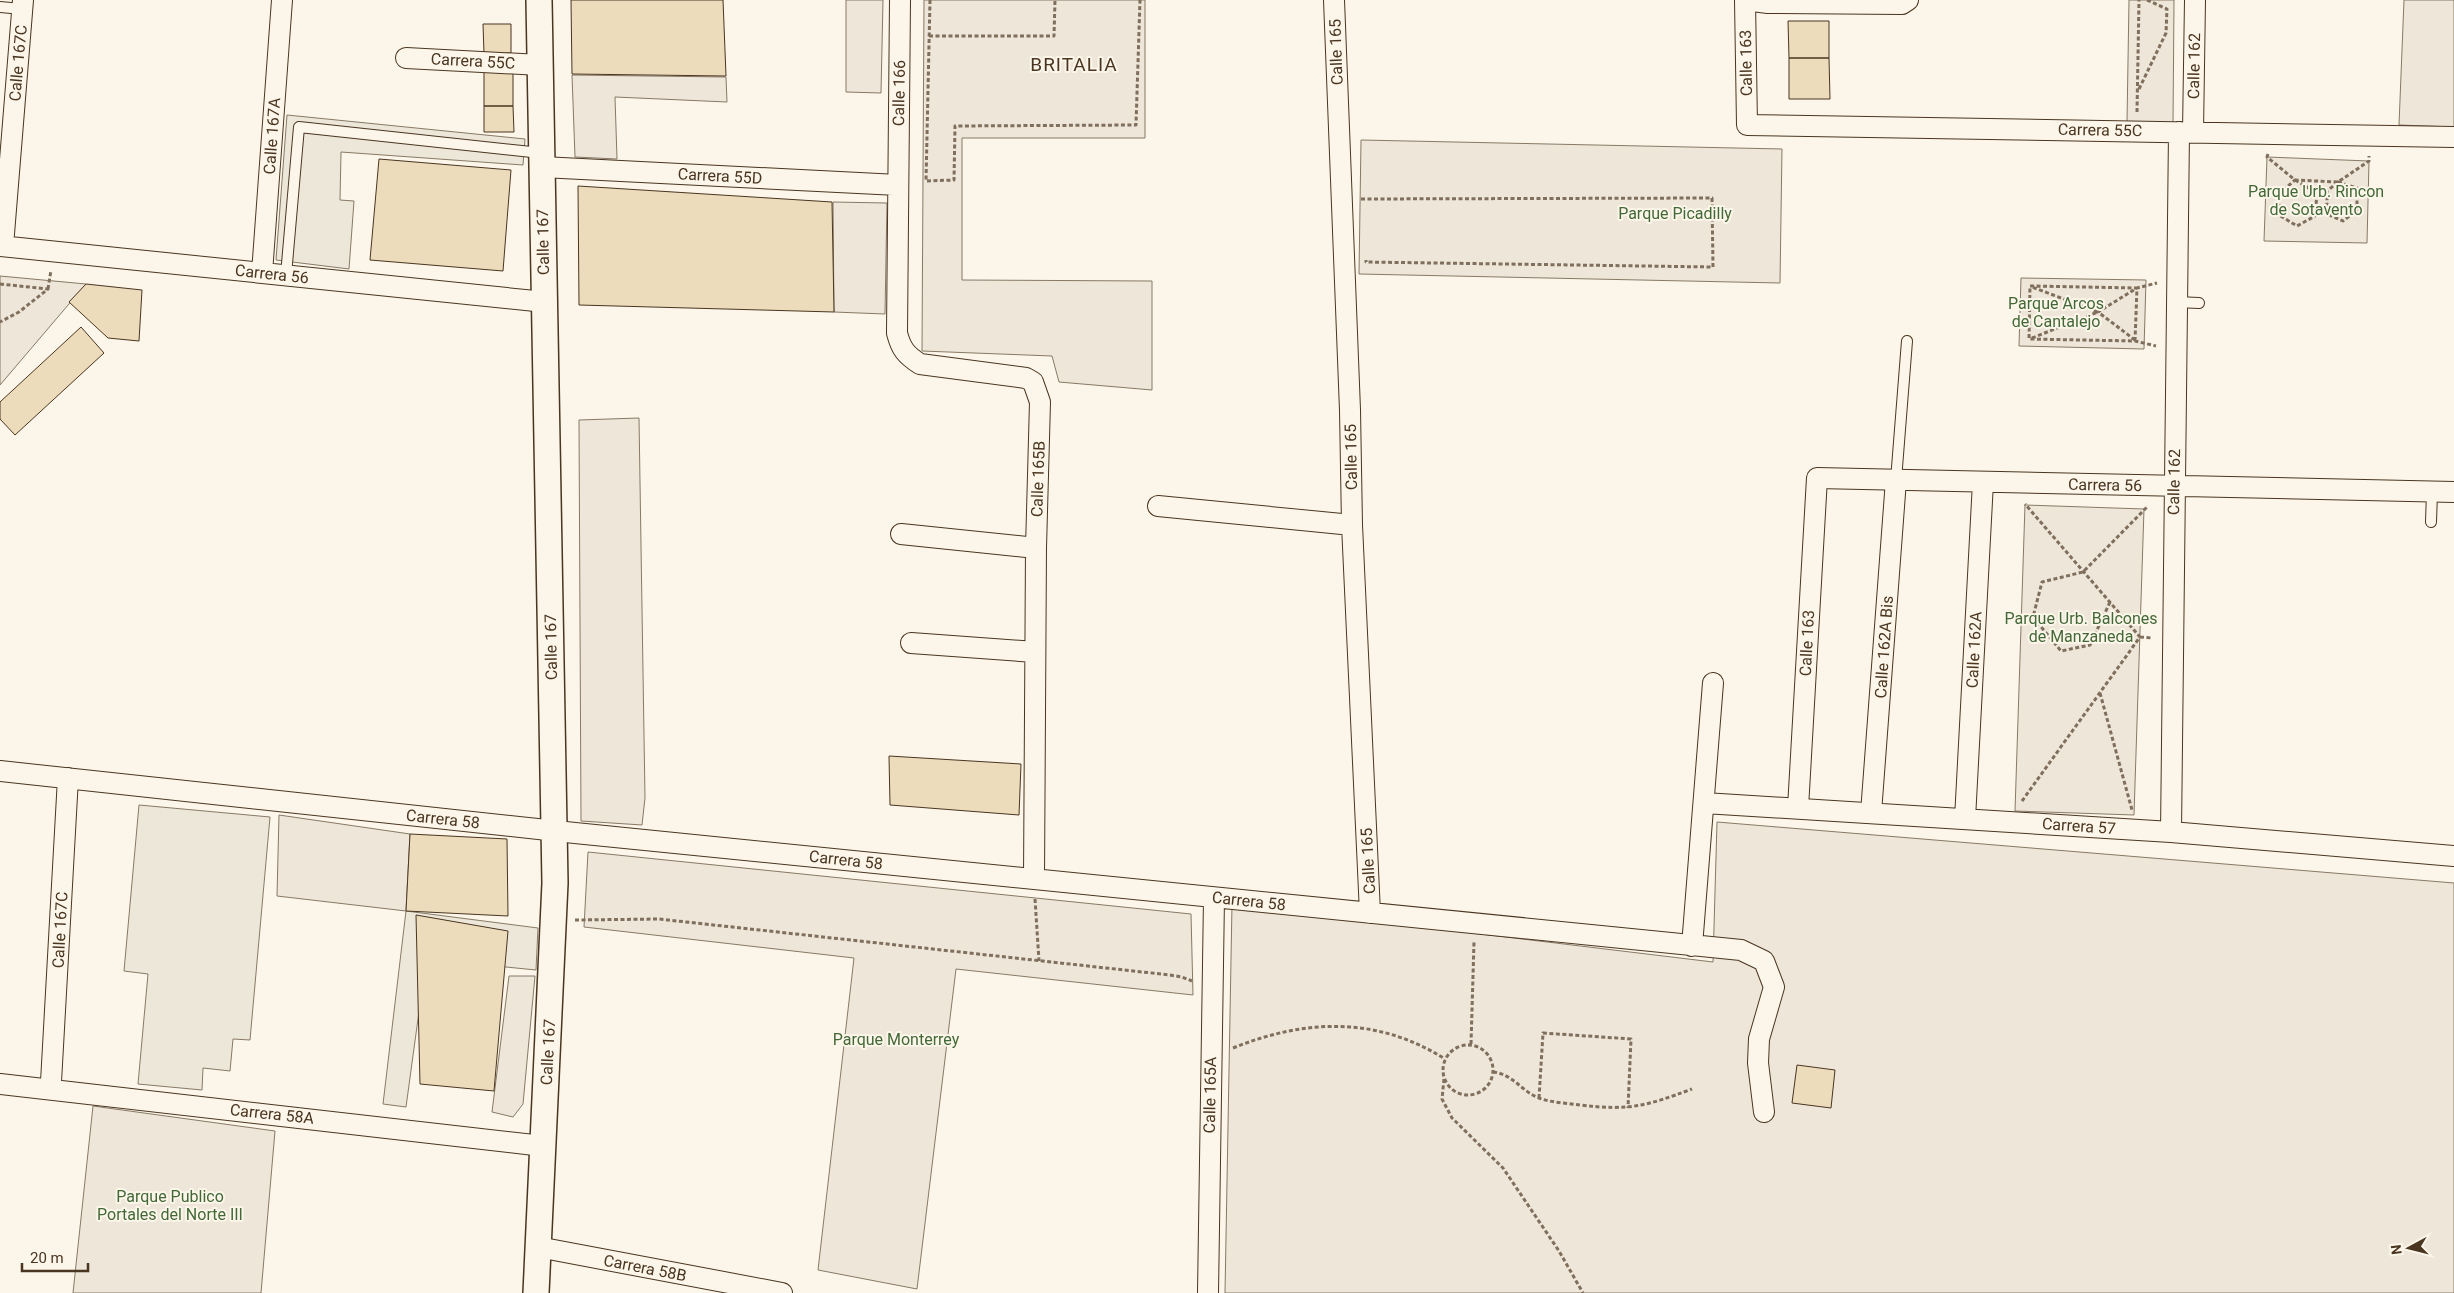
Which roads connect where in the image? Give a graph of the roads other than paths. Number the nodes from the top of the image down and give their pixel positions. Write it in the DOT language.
graph roads {
  1 [pos="282,0"];
  2 [pos="539,0"];
  3 [pos="900,0"];
  4 [pos="1334,0"];
  5 [pos="1745,0"];
  6 [pos="1908,0"];
  7 [pos="2195,0"];
  8 [pos="23,5"];
  9 [pos="0,7"];
  10 [pos="406,58"];
  11 [pos="540,65"];
  12 [pos="1747,126"];
  13 [pos="2186,132"];
  14 [pos="2454,137"];
  15 [pos="542,160"];
  16 [pos="898,186"];
  17 [pos="1,246"];
  18 [pos="262,273"];
  19 [pos="286,275"];
  20 [pos="545,302"];
  21 [pos="2176,302"];
  22 [pos="2199,302"];
  23 [pos="1906,341"];
  24 [pos="1817,478"];
  25 [pos="1896,480"];
  26 [pos="1983,482"];
  27 [pos="2174,486"];
  28 [pos="2432,492"];
  29 [pos="2454,492"];
  30 [pos="1158,506"];
  31 [pos="2432,522"];
  32 [pos="1352,525"];
  33 [pos="901,534"];
  34 [pos="1036,548"];
  35 [pos="911,643"];
  36 [pos="1035,652"];
  37 [pos="1714,683"];
  38 [pos="0,771"];
  39 [pos="68,778"];
  40 [pos="1704,803"];
  41 [pos="1798,808"];
  42 [pos="1870,813"];
  43 [pos="1964,819"];
  44 [pos="555,831"];
  45 [pos="2171,832"];
  46 [pos="2454,856"];
  47 [pos="1034,879"];
  48 [pos="1214,898"];
  49 [pos="1370,913"];
  50 [pos="1692,946"];
  51 [pos="51,1082"];
  52 [pos="0,1084"];
  53 [pos="1764,1112"];
  54 [pos="543,1146"];
  55 [pos="538,1246"];
  56 [pos="536,1293"];
  57 [pos="782,1293"];
  58 [pos="1208,1293"];
  1 -- 18 [label="street, Calle 167A"];
  2 -- 11 [label="street, Calle 167"];
  3 -- 16 [label="street, Calle 166"];
  4 -- 32 [label="street, Calle 165"];
  5 -- 6 [label="street"];
  5 -- 12 [label="street, Calle 163"];
  7 -- 13 [label="street, Calle 162"];
  8 -- 9 [label="lane"];
  8 -- 17 [label="street, Calle 167C"];
  10 -- 11 [label="street, Carrera 55C"];
  11 -- 15 [label="street, Calle 167"];
  12 -- 13 [label="street, Carrera 55C"];
  13 -- 14 [label="street, Carrera 55C"];
  13 -- 21 [label="street, Calle 162"];
  15 -- 16 [label="street, Carrera 55D"];
  15 -- 19 [label="lane"];
  15 -- 20 [label="street, Calle 167"];
  16 -- 34 [label="street, Calle 165B"];
  17 -- 18 [label="street, Carrera 56"];
  18 -- 19 [label="street, Carrera 56"];
  19 -- 20 [label="street, Carrera 56"];
  20 -- 44 [label="street, Calle 167"];
  21 -- 22 [label="lane"];
  21 -- 27 [label="street, Calle 162"];
  23 -- 25 [label="lane"];
  24 -- 25 [label="street, Carrera 56"];
  24 -- 41 [label="street, Calle 163"];
  25 -- 26 [label="street, Carrera 56"];
  25 -- 42 [label="street, Calle 162A Bis"];
  26 -- 27 [label="street, Carrera 56"];
  26 -- 43 [label="street, Calle 162A"];
  27 -- 28 [label="street, Carrera 56"];
  27 -- 45 [label="street, Calle 162"];
  28 -- 29 [label="street, Carrera 56"];
  28 -- 31 [label="lane"];
  30 -- 32 [label="street"];
  32 -- 49 [label="street, Calle 165"];
  33 -- 34 [label="street"];
  34 -- 36 [label="street, Calle 165B"];
  35 -- 36 [label="street"];
  36 -- 47 [label="street, Calle 165B"];
  37 -- 40 [label="street"];
  38 -- 39 [label="street, Carrera 58"];
  39 -- 44 [label="street, Carrera 58"];
  39 -- 51 [label="street, Calle 167C"];
  40 -- 41 [label="street, Carrera 57"];
  40 -- 50 [label="street"];
  41 -- 42 [label="street, Carrera 57"];
  42 -- 43 [label="street, Carrera 57"];
  43 -- 45 [label="street, Carrera 57"];
  44 -- 47 [label="street, Carrera 58"];
  44 -- 54 [label="street, Calle 167"];
  45 -- 46 [label="street, Carrera 57"];
  47 -- 48 [label="street, Carrera 58"];
  48 -- 49 [label="street, Carrera 58"];
  48 -- 58 [label="street, Calle 165A"];
  49 -- 50 [label="street, Carrera 58"];
  50 -- 53 [label="street, Carrera 58"];
  52 -- 54 [label="street, Carrera 58A"];
  54 -- 55 [label="street, Calle 167"];
  55 -- 56 [label="street, Calle 167"];
  55 -- 57 [label="street, Carrera 58B"];
}
